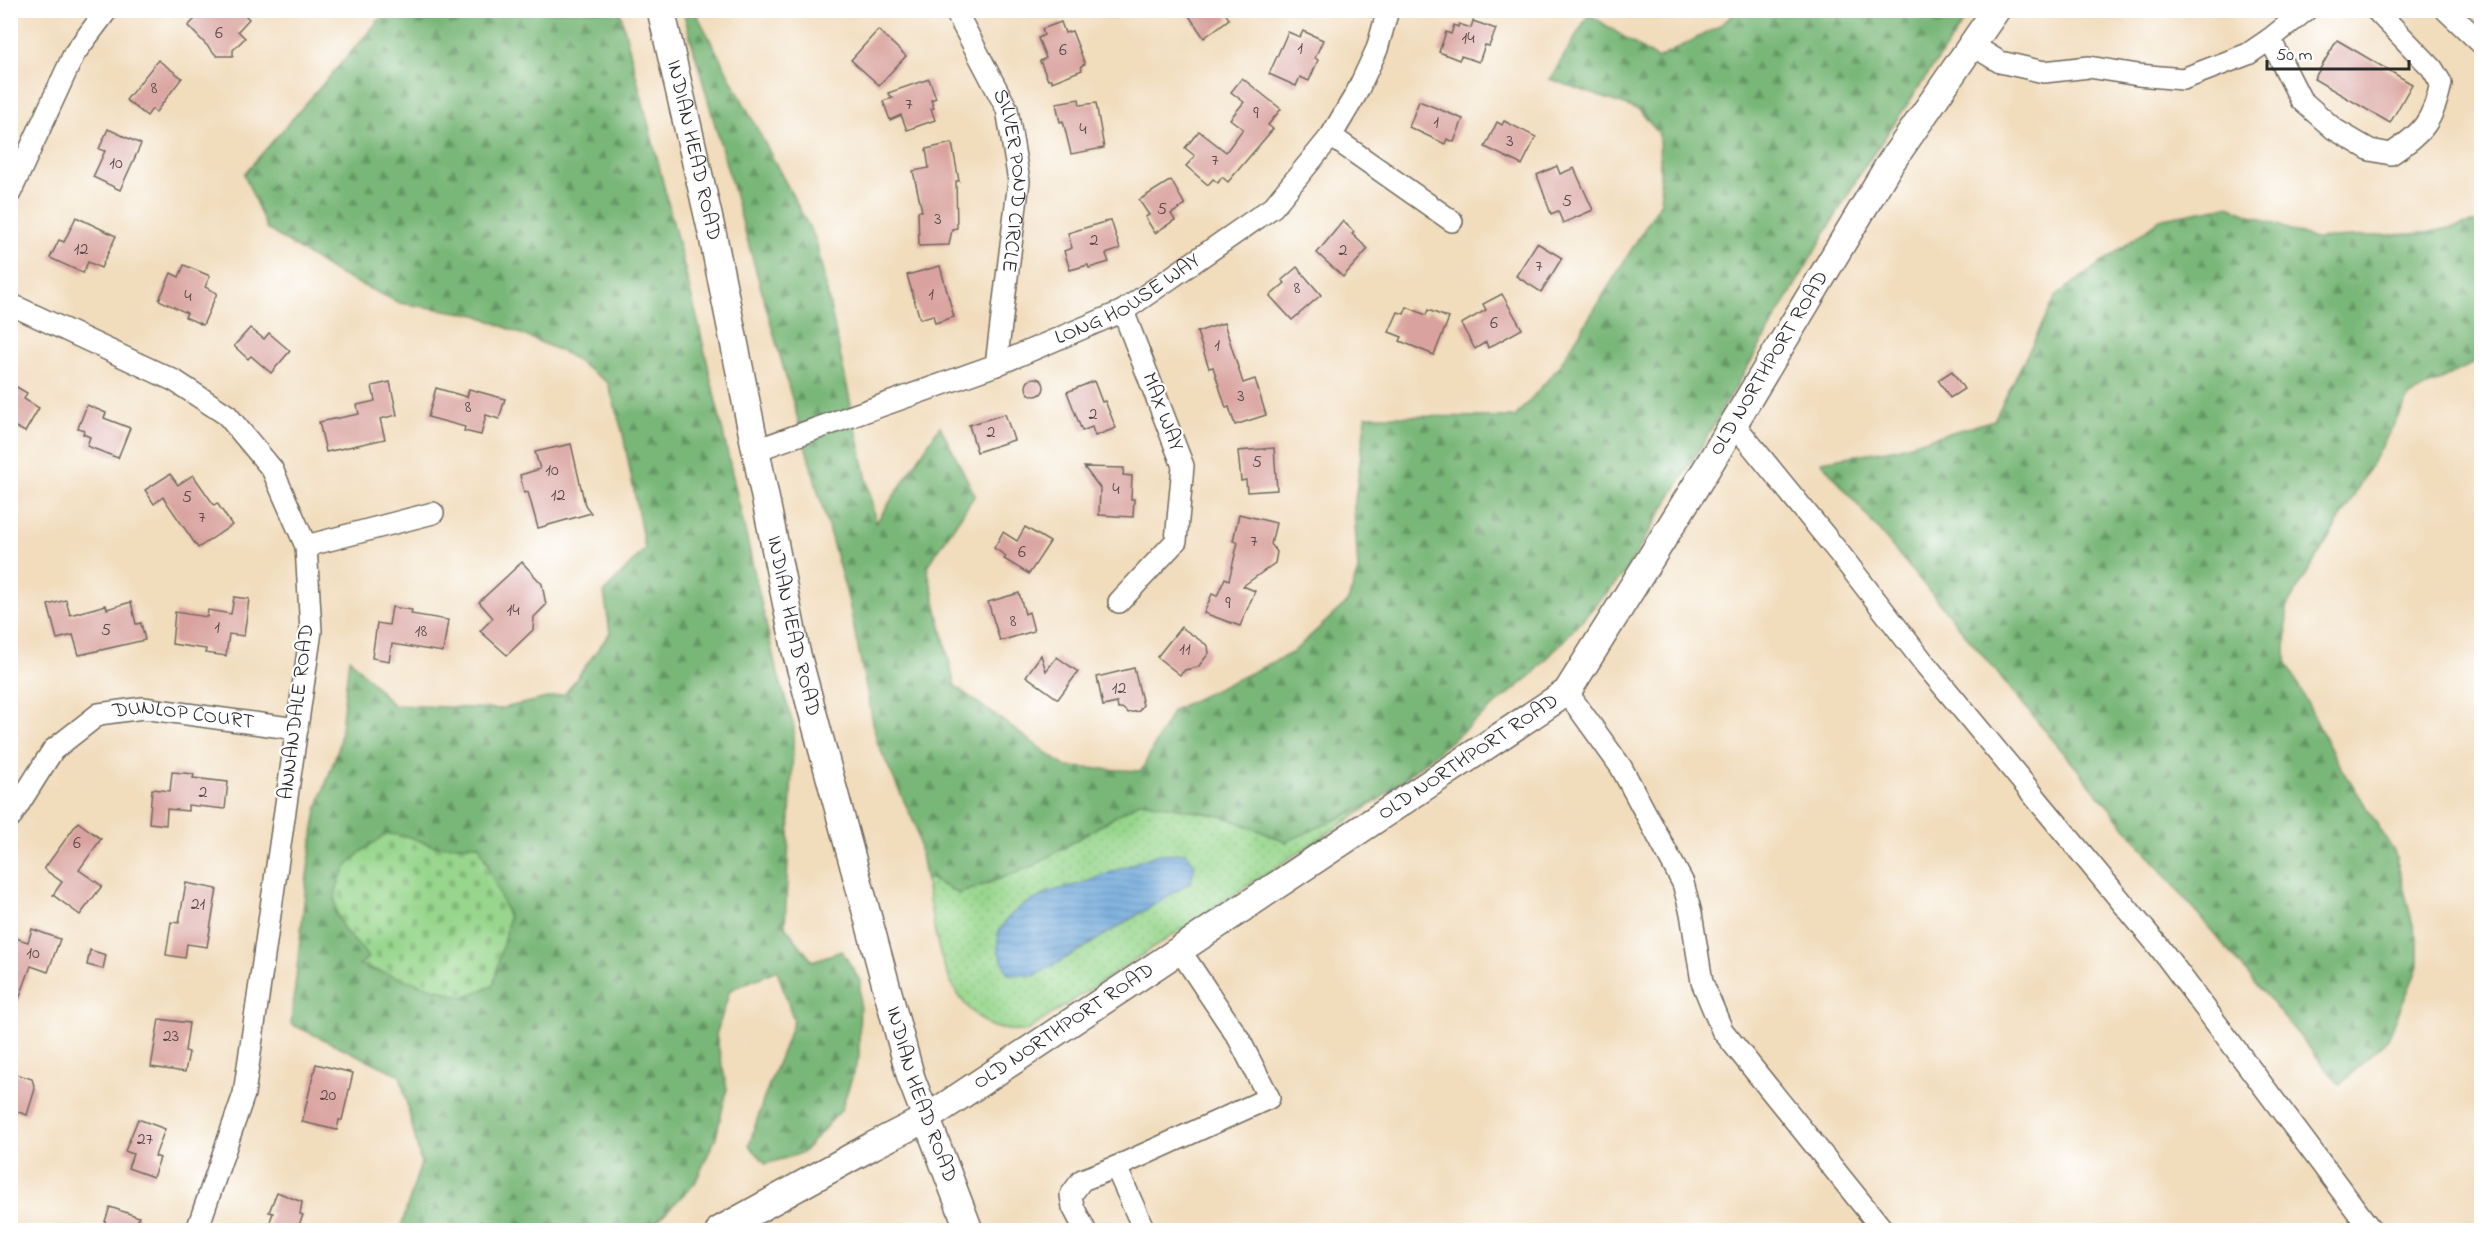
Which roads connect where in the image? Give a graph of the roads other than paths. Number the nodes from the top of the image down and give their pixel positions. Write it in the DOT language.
graph roads {
  1 [pos="107,10"];
  2 [pos="661,10"];
  3 [pos="955,10"];
  4 [pos="1388,10"];
  5 [pos="1996,10"];
  6 [pos="2306,10"];
  7 [pos="2376,10"];
  8 [pos="2446,10"];
  9 [pos="2270,39"];
  10 [pos="2481,44"];
  11 [pos="1972,45"];
  12 [pos="1331,136"];
  13 [pos="10,193"];
  14 [pos="1452,221"];
  15 [pos="10,304"];
  16 [pos="1123,311"];
  17 [pos="996,365"];
  18 [pos="1734,424"];
  19 [pos="756,450"];
  20 [pos="433,513"];
  21 [pos="306,546"];
  22 [pos="1119,602"];
  23 [pos="1567,692"];
  24 [pos="297,729"];
  25 [pos="10,818"];
  26 [pos="1179,949"];
  27 [pos="927,1118"];
  28 [pos="1116,1167"];
  29 [pos="197,1230"];
  30 [pos="720,1230"];
  31 [pos="969,1230"];
  32 [pos="1085,1230"];
  33 [pos="1144,1230"];
  34 [pos="1883,1230"];
  35 [pos="2371,1230"];
  1 -- 13 [label="street"];
  2 -- 19 [label="main road, INDIAN HEAD ROAD"];
  3 -- 17 [label="street, SILVER POND CIRCLE"];
  4 -- 12 [label="street, LONG HOUSE WAY"];
  5 -- 11 [label="main road, OLD NORTHPORT ROAD"];
  6 -- 9 [label="street"];
  7 -- 9 [label="street"];
  8 -- 10 [label="street"];
  9 -- 11 [label="street"];
  11 -- 18 [label="main road, OLD NORTHPORT ROAD"];
  12 -- 14 [label="street"];
  12 -- 16 [label="street, LONG HOUSE WAY"];
  15 -- 21 [label="street, ANNANDALE ROAD"];
  16 -- 17 [label="street, LONG HOUSE WAY"];
  16 -- 22 [label="street, MAX WAY"];
  17 -- 19 [label="street, LONG HOUSE WAY"];
  18 -- 23 [label="main road, OLD NORTHPORT ROAD"];
  18 -- 35 [label="street"];
  19 -- 27 [label="main road, INDIAN HEAD ROAD"];
  20 -- 21 [label="street"];
  21 -- 24 [label="street, ANNANDALE ROAD"];
  23 -- 26 [label="main road, OLD NORTHPORT ROAD"];
  23 -- 34 [label="street"];
  24 -- 25 [label="street, DUNLOP COURT"];
  24 -- 29 [label="street, ANNANDALE ROAD"];
  26 -- 27 [label="main road, OLD NORTHPORT ROAD"];
  26 -- 28 [label="street"];
  27 -- 30 [label="main road, OLD NORTHPORT ROAD"];
  27 -- 31 [label="main road, INDIAN HEAD ROAD"];
  28 -- 32 [label="street"];
  28 -- 33 [label="street"];
}
